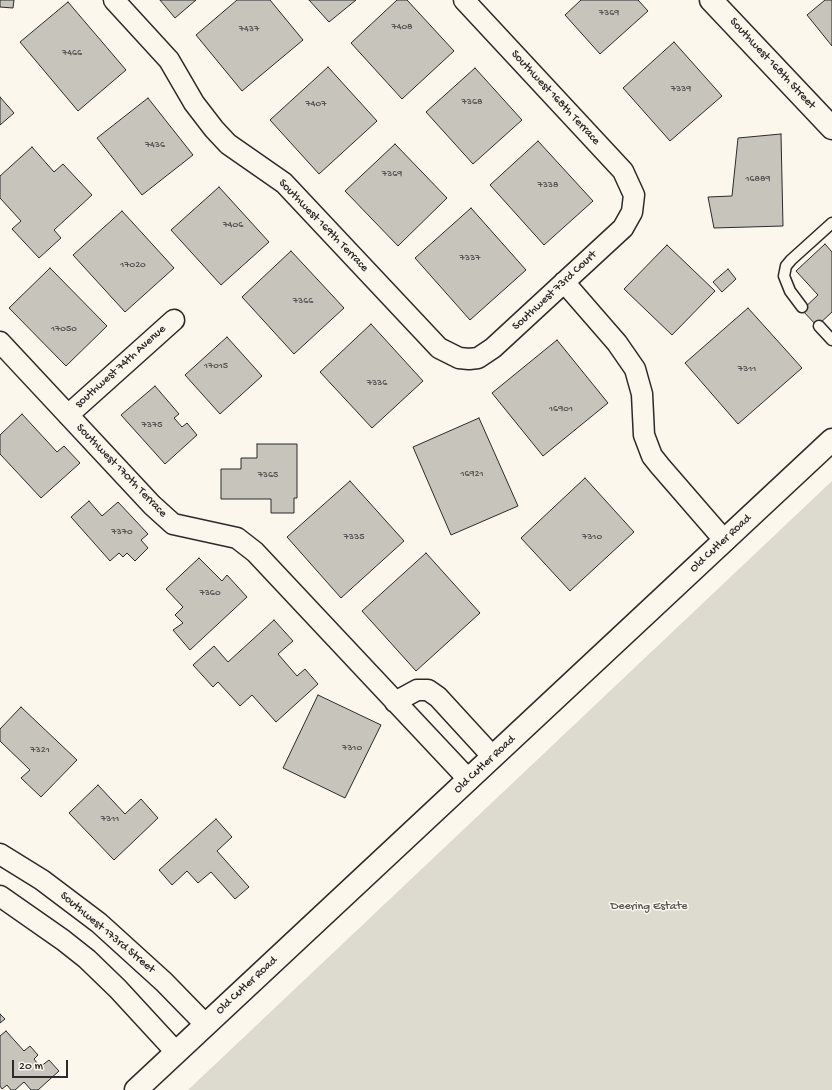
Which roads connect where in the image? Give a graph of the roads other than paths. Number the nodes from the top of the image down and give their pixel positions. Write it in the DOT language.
graph roads {
  1 [pos="114,0"];
  2 [pos="464,0"];
  3 [pos="711,0"];
  4 [pos="832,128"];
  5 [pos="634,203"];
  6 [pos="832,223"];
  7 [pos="564,282"];
  8 [pos="802,307"];
  9 [pos="174,320"];
  10 [pos="819,326"];
  11 [pos="832,340"];
  12 [pos="0,342"];
  13 [pos="459,358"];
  14 [pos="68,415"];
  15 [pos="832,440"];
  16 [pos="725,541"];
  17 [pos="395,702"];
  18 [pos="493,757"];
  19 [pos="469,780"];
  20 [pos="0,854"];
  21 [pos="0,896"];
  22 [pos="205,1024"];
  23 [pos="176,1052"];
  24 [pos="136,1090"];
  1 -- 13 [label="street, Southwest 169th Terrace"];
  2 -- 5 [label="street, Southwest 168th Terrace"];
  3 -- 4 [label="main road, Southwest 168th Street"];
  5 -- 7 [label="street, Southwest 73rd Court"];
  6 -- 8 [label="lane"];
  7 -- 13 [label="street, Southwest 73rd Court"];
  7 -- 16 [label="street"];
  9 -- 14 [label="street, southwest 74th Avenue"];
  10 -- 11 [label="lane"];
  12 -- 14 [label="street, Southwest 170th Terrace"];
  14 -- 17 [label="street, Southwest 170th Terrace"];
  15 -- 16 [label="main road, Old Cutler Road"];
  16 -- 18 [label="main road, Old Cutler Road"];
  17 -- 18 [label="street"];
  17 -- 19 [label="street, Southwest 170th Terrace"];
  18 -- 19 [label="main road, Old Cutler Road"];
  19 -- 22 [label="main road, Old Cutler Road"];
  20 -- 22 [label="street, Southwest 173rd Street"];
  21 -- 23 [label="street"];
  22 -- 23 [label="main road, Old Cutler Road"];
  23 -- 24 [label="main road, Old Cutler Road"];
}
